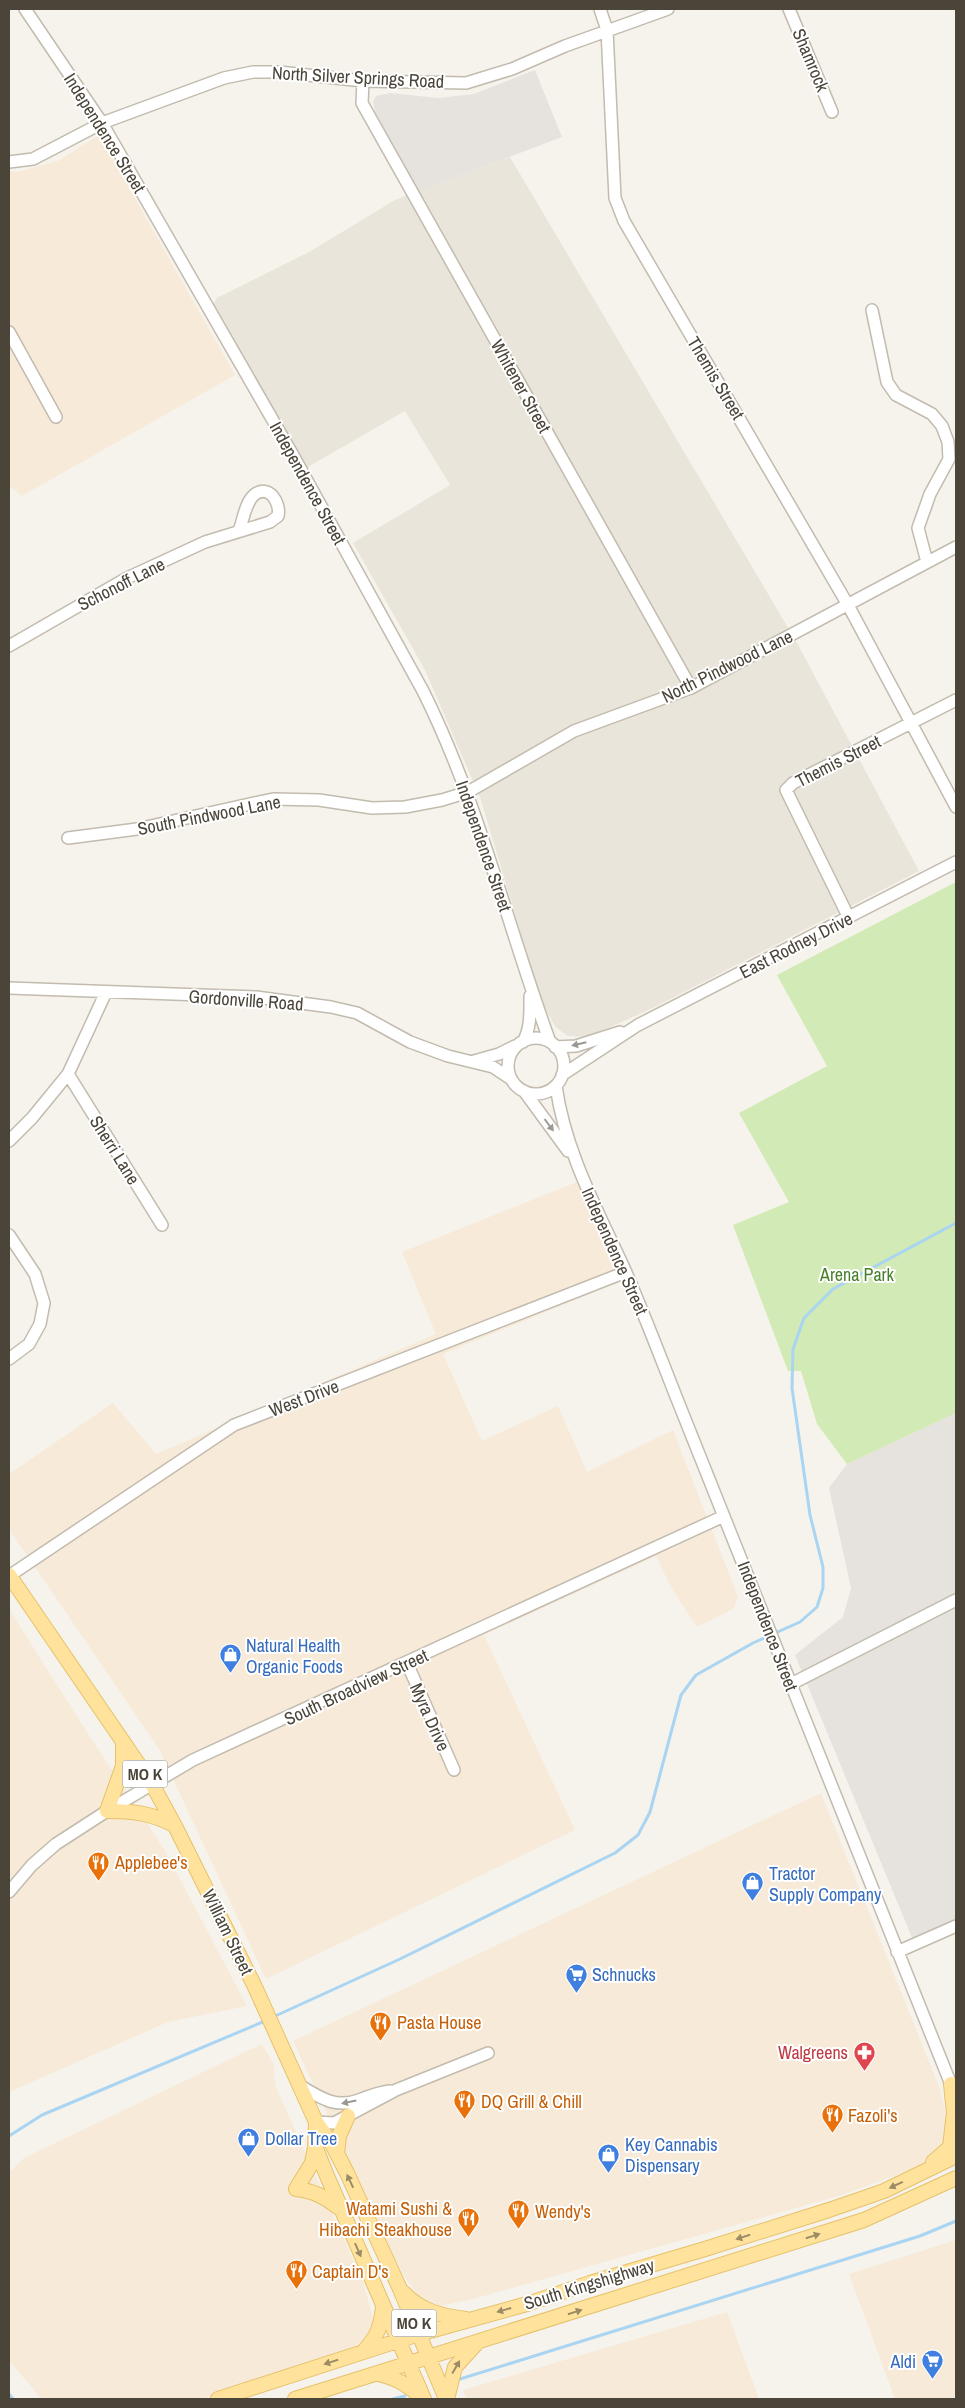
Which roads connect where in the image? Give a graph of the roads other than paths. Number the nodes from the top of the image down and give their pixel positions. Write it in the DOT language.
graph roads {
  1 [pos="25,9"];
  2 [pos="600,9"];
  3 [pos="668,9"];
  4 [pos="789,9"];
  5 [pos="607,30"];
  6 [pos="363,81"];
  7 [pos="832,112"];
  8 [pos="102,123"];
  9 [pos="9,162"];
  10 [pos="872,310"];
  11 [pos="9,332"];
  12 [pos="56,417"];
  13 [pos="239,531"];
  14 [pos="956,547"];
  15 [pos="927,562"];
  16 [pos="848,605"];
  17 [pos="9,646"];
  18 [pos="691,688"];
  19 [pos="956,700"];
  20 [pos="912,724"];
  21 [pos="468,792"];
  22 [pos="956,807"];
  23 [pos="68,838"];
  24 [pos="956,862"];
  25 [pos="849,918"];
  26 [pos="530,987"];
  27 [pos="9,988"];
  28 [pos="106,992"];
  29 [pos="636,1027"];
  30 [pos="521,1043"];
  31 [pos="553,1044"];
  32 [pos="472,1061"];
  33 [pos="68,1074"];
  34 [pos="562,1075"];
  35 [pos="511,1078"];
  36 [pos="556,1086"];
  37 [pos="524,1091"];
  38 [pos="9,1141"];
  39 [pos="574,1158"];
  40 [pos="162,1225"];
  41 [pos="9,1234"];
  42 [pos="626,1272"];
  43 [pos="9,1359"];
  44 [pos="724,1516"];
  45 [pos="9,1575"];
  46 [pos="956,1600"];
  47 [pos="407,1663"];
  48 [pos="791,1684"];
  49 [pos="123,1742"];
  50 [pos="454,1770"];
  51 [pos="152,1784"];
  52 [pos="107,1811"];
  53 [pos="175,1826"];
  54 [pos="9,1892"];
  55 [pos="956,1926"];
  56 [pos="897,1952"];
  57 [pos="488,2053"];
  58 [pos="299,2085"];
  59 [pos="955,2089"];
  60 [pos="396,2090"];
  61 [pos="348,2116"];
  62 [pos="316,2122"];
  63 [pos="315,2146"];
  64 [pos="337,2155"];
  65 [pos="956,2156"];
  66 [pos="919,2174"];
  67 [pos="956,2178"];
  68 [pos="956,2189"];
  69 [pos="927,2192"];
  70 [pos="341,2210"];
  71 [pos="400,2289"];
  72 [pos="383,2306"];
  73 [pos="471,2320"];
  74 [pos="419,2334"];
  75 [pos="398,2341"];
  76 [pos="478,2342"];
  77 [pos="362,2353"];
  78 [pos="429,2358"];
  79 [pos="409,2364"];
  80 [pos="377,2374"];
  81 [pos="218,2399"];
  82 [pos="294,2399"];
  83 [pos="424,2399"];
  84 [pos="446,2399"];
  1 -- 8 [label="street, Independence Street"];
  2 -- 5 [label="street, Themis Street"];
  3 -- 5 [label="street, North Silver Springs Road"];
  4 -- 7 [label="street, Shamrock"];
  5 -- 6 [label="street, North Silver Springs Road"];
  5 -- 16 [label="street, Themis Street"];
  6 -- 8 [label="street, North Silver Springs Road"];
  6 -- 18 [label="street, Whitener Street"];
  8 -- 9 [label="street, North Silver Springs Road"];
  8 -- 21 [label="street, Independence Street"];
  10 -- 15 [label="street"];
  11 -- 12 [label="street"];
  13 -- 17 [label="street, Schonoff Lane"];
  14 -- 15 [label="street, North Pindwood Lane"];
  15 -- 16 [label="street, North Pindwood Lane"];
  16 -- 18 [label="street, North Pindwood Lane"];
  16 -- 20 [label="street, Themis Street"];
  18 -- 21 [label="street, North Pindwood Lane"];
  19 -- 20 [label="street"];
  20 -- 22 [label="street, Themis Street"];
  20 -- 25 [label="street, Themis Street"];
  21 -- 23 [label="street, South Pindwood Lane"];
  21 -- 26 [label="street, Independence Street"];
  24 -- 25 [label="street, East Rodney Drive"];
  25 -- 29 [label="street, East Rodney Drive"];
  26 -- 30 [label="street, Independence Street"];
  26 -- 31 [label="street, Independence Street"];
  27 -- 28 [label="street, Gordonville Road"];
  28 -- 32 [label="street, Gordonville Road"];
  28 -- 33 [label="street"];
  29 -- 31 [label="street, East Rodney Drive, one-way"];
  29 -- 34 [label="street, East Rodney Drive"];
  30 -- 31 [label="street"];
  30 -- 32 [label="street, Gordonville Road"];
  30 -- 35 [label="street"];
  31 -- 34 [label="street"];
  32 -- 35 [label="street, Gordonville Road"];
  33 -- 38 [label="street"];
  33 -- 40 [label="street, Sherri Lane"];
  34 -- 36 [label="street"];
  35 -- 37 [label="street"];
  36 -- 37 [label="street"];
  36 -- 39 [label="street, Independence Street"];
  37 -- 39 [label="street, Independence Street, one-way"];
  39 -- 42 [label="street, Independence Street"];
  41 -- 43 [label="street"];
  42 -- 44 [label="street, Independence Street"];
  42 -- 45 [label="street, West Drive"];
  44 -- 47 [label="street, South Broadview Street"];
  44 -- 48 [label="street, Independence Street"];
  45 -- 49 [label="main road, William Street / MO K"];
  46 -- 48 [label="street"];
  47 -- 50 [label="street, Myra Drive"];
  47 -- 51 [label="street, South Broadview Street"];
  48 -- 56 [label="street, Independence Street"];
  49 -- 51 [label="main road, William Street / MO K"];
  49 -- 52 [label="main road"];
  51 -- 52 [label="street, South Broadview Street"];
  51 -- 53 [label="main road, William Street / MO K"];
  52 -- 53 [label="main road"];
  52 -- 54 [label="street, South Broadview Street"];
  53 -- 58 [label="main road, William Street / MO K"];
  55 -- 56 [label="street"];
  56 -- 59 [label="street, Independence Street"];
  57 -- 60 [label="street"];
  60 -- 58 [label="street, one-way"];
  58 -- 62 [label="main road, William Street / MO K"];
  59 -- 66 [label="main road"];
  60 -- 61 [label="street"];
  61 -- 62 [label="street"];
  61 -- 64 [label="main road"];
  62 -- 63 [label="main road, William Street / MO K"];
  62 -- 64 [label="main road, William Street / MO K"];
  63 -- 70 [label="main road, William Street / MO K"];
  63 -- 70 [label="main road"];
  71 -- 64 [label="main road, William Street / MO K, one-way"];
  65 -- 66 [label="main road, South Kingshighway"];
  66 -- 73 [label="main road, South Kingshighway, one-way"];
  67 -- 69 [label="main road, South Kingshighway"];
  68 -- 69 [label="main road"];
  76 -- 69 [label="main road, South Kingshighway, one-way"];
  70 -- 72 [label="main road, William Street / MO K, one-way"];
  71 -- 73 [label="main road"];
  71 -- 74 [label="main road, William Street / MO K"];
  72 -- 75 [label="main road, William Street / MO K"];
  72 -- 77 [label="main road"];
  73 -- 74 [label="main road, South Kingshighway"];
  74 -- 75 [label="main road, South Kingshighway"];
  74 -- 78 [label="main road, William Street / MO K"];
  75 -- 77 [label="main road, South Kingshighway"];
  75 -- 79 [label="main road, William Street / MO K"];
  76 -- 78 [label="main road, South Kingshighway"];
  84 -- 76 [label="main road, one-way"];
  77 -- 81 [label="main road, South Kingshighway, one-way"];
  78 -- 79 [label="main road, South Kingshighway"];
  78 -- 84 [label="main road, William Street"];
  79 -- 80 [label="main road, South Kingshighway"];
  79 -- 83 [label="main road, William Street"];
  80 -- 82 [label="main road, South Kingshighway"];
  80 -- 83 [label="main road"];
}
